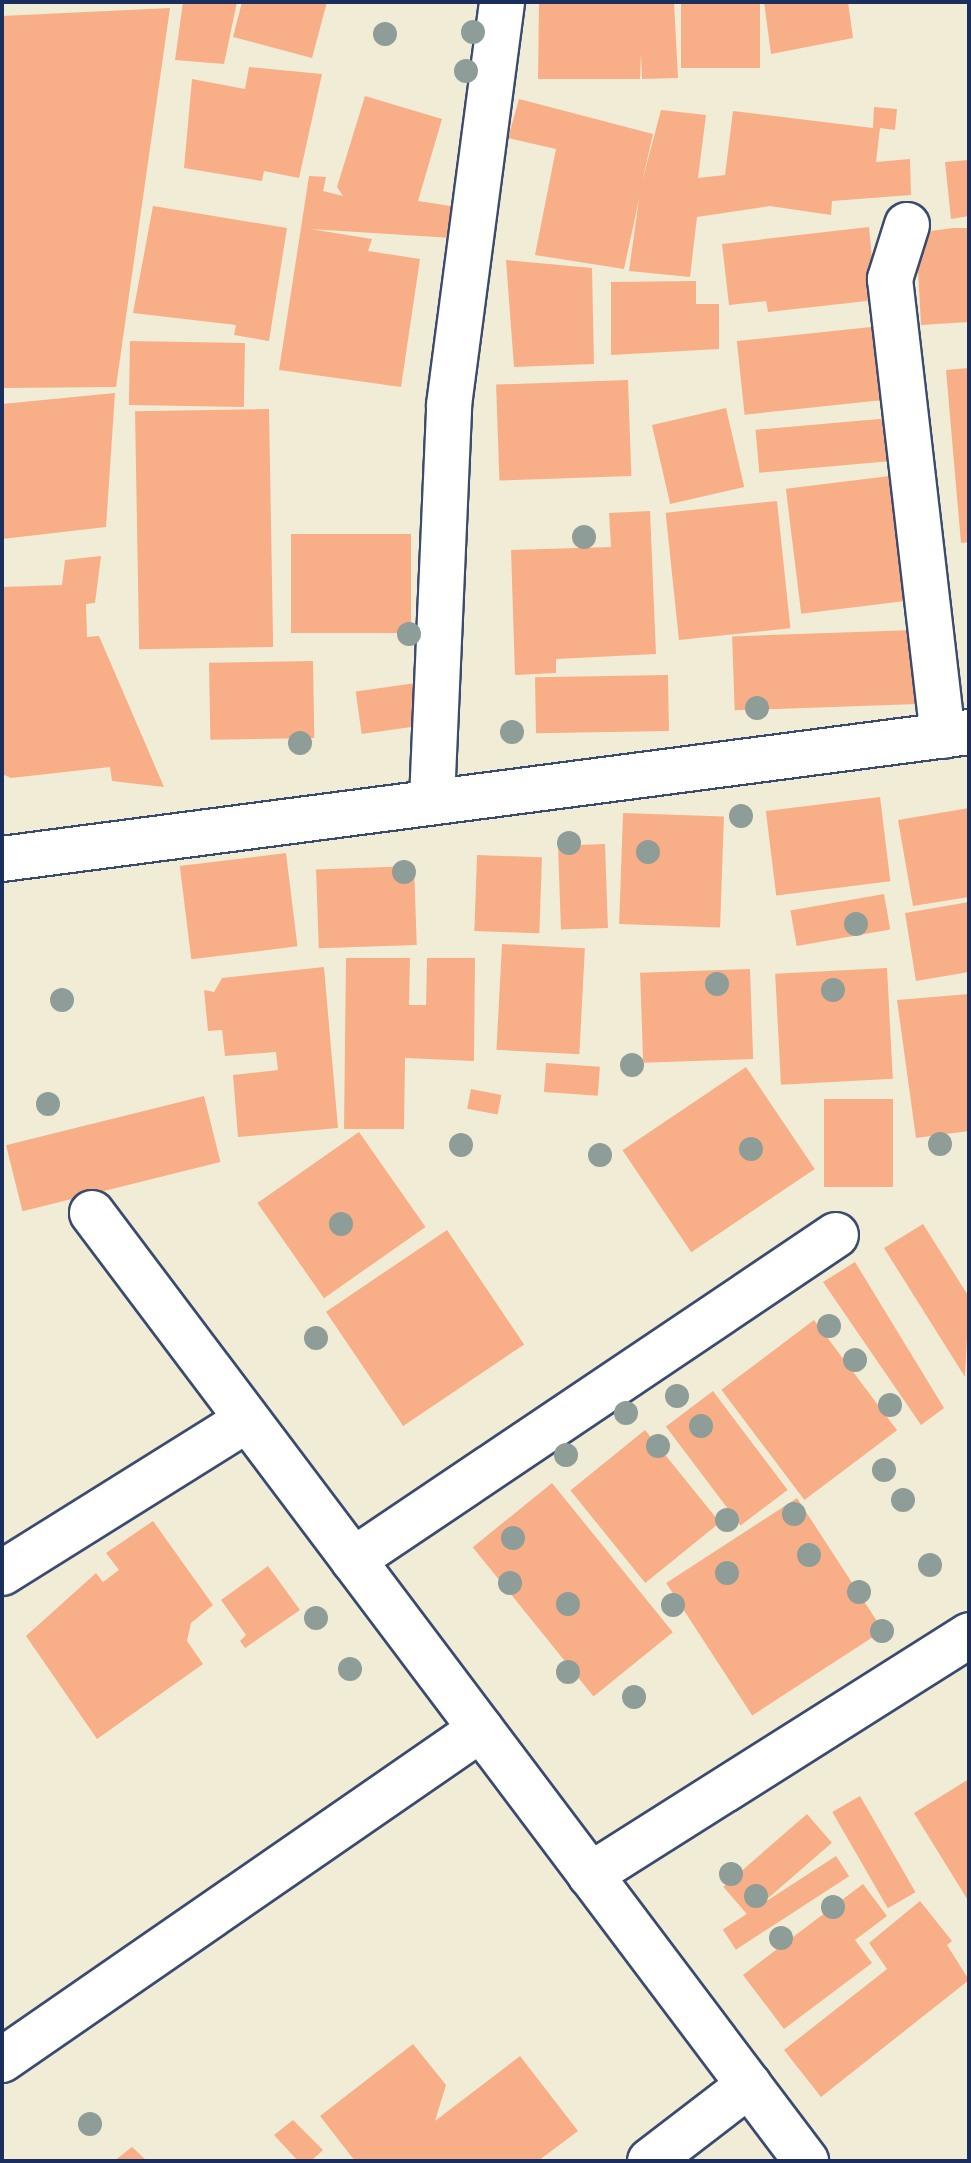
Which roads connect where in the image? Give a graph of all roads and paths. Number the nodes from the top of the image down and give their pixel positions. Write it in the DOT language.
graph roads {
  1 [pos="502,2"];
  2 [pos="907,225"];
  3 [pos="956,734"];
  4 [pos="432,800"];
  5 [pos="2,859"];
  6 [pos="92,1213"];
  7 [pos="836,1235"];
  8 [pos="247,1420"];
  9 [pos="353,1560"];
  10 [pos="2,1573"];
  11 [pos="969,1635"];
  12 [pos="481,1729"];
  13 [pos="590,1875"];
  14 [pos="2,2060"];
  15 [pos="749,2085"];
  16 [pos="650,2161"];
  17 [pos="806,2161"];
  1 -- 4 [label="street"];
  2 -- 3 [label="street"];
  3 -- 4 [label="street"];
  4 -- 5 [label="street"];
  6 -- 8 [label="street"];
  7 -- 9 [label="street"];
  8 -- 9 [label="street"];
  8 -- 10 [label="street"];
  9 -- 12 [label="street"];
  11 -- 13 [label="street"];
  12 -- 13 [label="street"];
  12 -- 14 [label="street"];
  13 -- 15 [label="street"];
  15 -- 16 [label="street"];
  15 -- 17 [label="street"];
}
